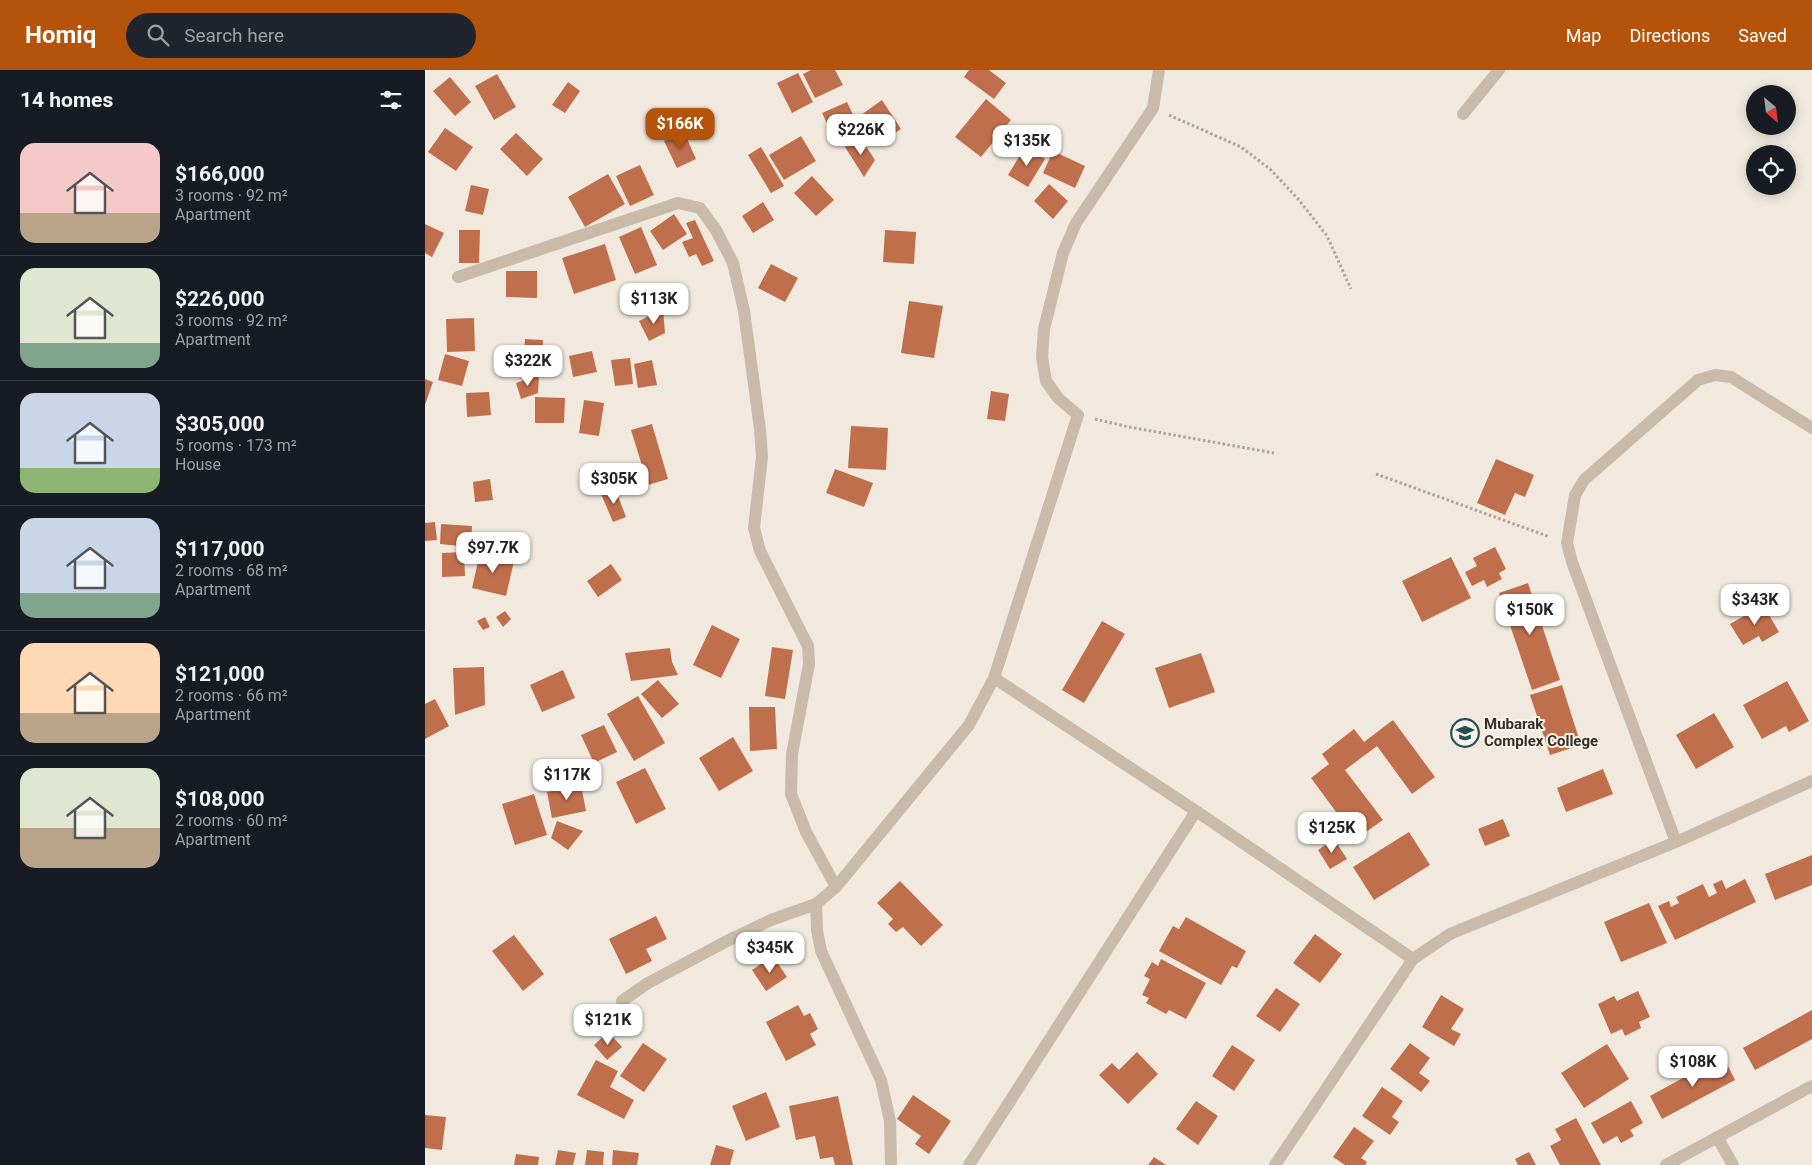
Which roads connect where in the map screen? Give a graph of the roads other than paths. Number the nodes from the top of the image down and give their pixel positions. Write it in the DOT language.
graph roads {
  1 [pos="1159,70"];
  2 [pos="1499,70"];
  3 [pos="1463,114"];
  4 [pos="457,277"];
  5 [pos="1812,428"];
  6 [pos="994,678"];
  7 [pos="1812,781"];
  8 [pos="1196,812"];
  9 [pos="1676,842"];
  10 [pos="836,887"];
  11 [pos="816,904"];
  12 [pos="1413,959"];
  13 [pos="622,1001"];
  14 [pos="1812,1086"];
  15 [pos="1717,1137"];
  16 [pos="891,1165"];
  17 [pos="969,1165"];
  18 [pos="1275,1165"];
  19 [pos="1666,1165"];
  20 [pos="1733,1165"];
  1 -- 6 [label="street"];
  2 -- 3 [label="street"];
  4 -- 10 [label="street"];
  5 -- 9 [label="street"];
  6 -- 8 [label="street"];
  6 -- 10 [label="street"];
  7 -- 9 [label="street"];
  8 -- 12 [label="street"];
  8 -- 17 [label="street"];
  9 -- 12 [label="street"];
  10 -- 11 [label="street"];
  11 -- 13 [label="street"];
  11 -- 16 [label="street"];
  12 -- 18 [label="street"];
  14 -- 15 [label="street"];
  15 -- 19 [label="street"];
  15 -- 20 [label="street"];
}
